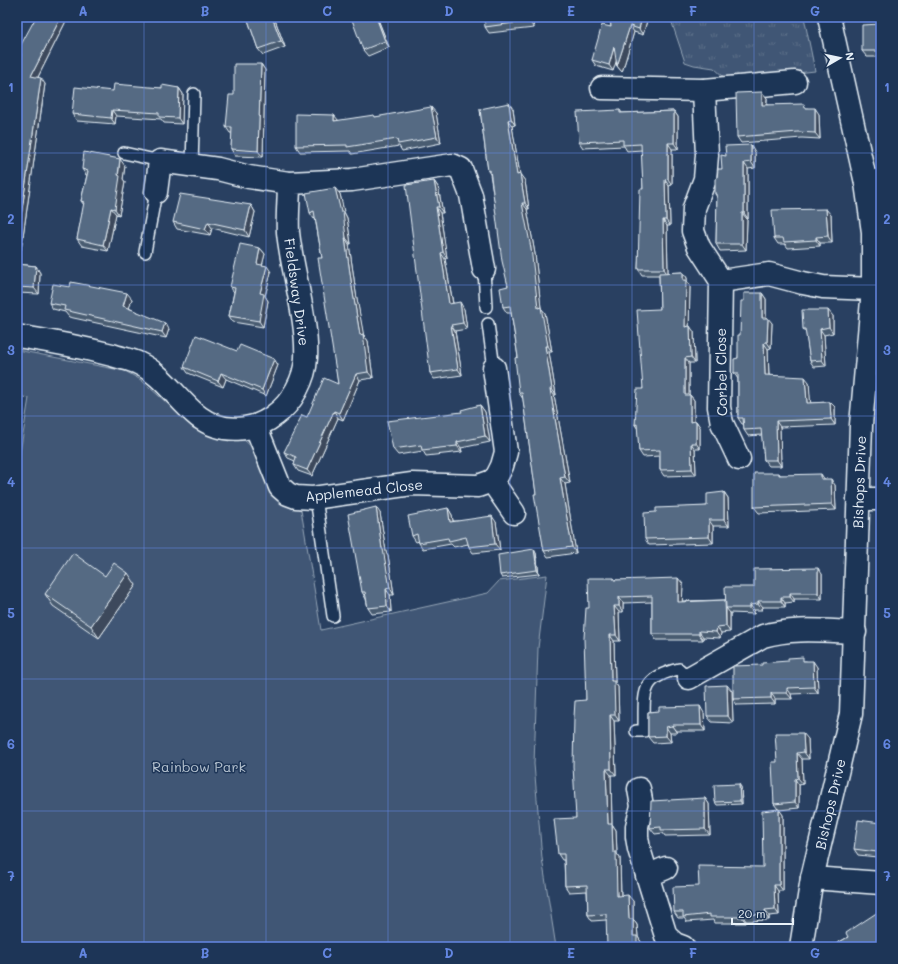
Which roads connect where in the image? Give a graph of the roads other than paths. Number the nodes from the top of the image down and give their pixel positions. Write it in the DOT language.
graph roads {
  1 [pos="829,17"];
  2 [pos="795,82"];
  3 [pos="602,88"];
  4 [pos="704,90"];
  5 [pos="194,94"];
  6 [pos="124,153"];
  7 [pos="160,161"];
  8 [pos="192,166"];
  9 [pos="874,181"];
  10 [pos="289,184"];
  11 [pos="156,192"];
  12 [pos="145,252"];
  13 [pos="484,269"];
  14 [pos="721,281"];
  15 [pos="873,289"];
  16 [pos="486,307"];
  17 [pos="488,324"];
  18 [pos="17,336"];
  19 [pos="494,368"];
  20 [pos="256,427"];
  21 [pos="739,459"];
  22 [pos="492,481"];
  23 [pos="316,498"];
  24 [pos="858,499"];
  25 [pos="881,499"];
  26 [pos="514,513"];
  27 [pos="333,616"];
  28 [pos="855,632"];
  29 [pos="689,678"];
  30 [pos="636,731"];
  31 [pos="639,789"];
  32 [pos="812,878"];
  33 [pos="881,884"];
  34 [pos="683,947"];
  35 [pos="801,947"];
  1 -- 9 [label="street, Bishops Drive"];
  2 -- 4 [label="street"];
  3 -- 4 [label="street"];
  4 -- 14 [label="street"];
  5 -- 8 [label="lane"];
  6 -- 7 [label="lane"];
  7 -- 8 [label="street"];
  7 -- 11 [label="street"];
  8 -- 10 [label="street"];
  9 -- 15 [label="street, Bishops Drive"];
  10 -- 13 [label="street"];
  10 -- 20 [label="street, Fieldsway Drive"];
  11 -- 12 [label="lane"];
  13 -- 16 [label="lane"];
  14 -- 15 [label="street"];
  14 -- 21 [label="street, Corbel Close"];
  15 -- 24 [label="street, Bishops Drive"];
  17 -- 19 [label="lane"];
  18 -- 20 [label="street, Fieldsway Drive"];
  19 -- 22 [label="street"];
  20 -- 23 [label="street, Applemead Close"];
  22 -- 23 [label="street, Applemead Close"];
  22 -- 26 [label="street"];
  23 -- 27 [label="lane"];
  24 -- 25 [label="street"];
  24 -- 28 [label="street, Bishops Drive"];
  28 -- 29 [label="street"];
  28 -- 32 [label="street, Bishops Drive"];
  29 -- 30 [label="lane"];
  31 -- 34 [label="street"];
  32 -- 33 [label="street"];
  32 -- 35 [label="street, Bishops Drive"];
}
